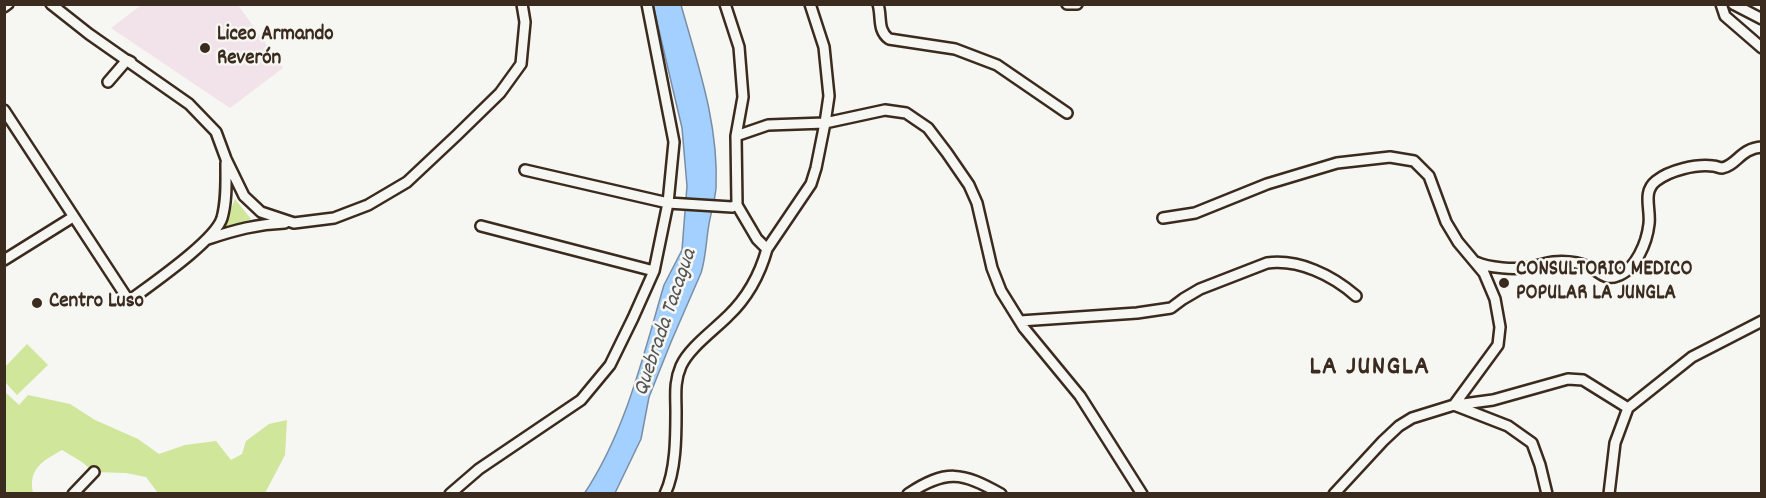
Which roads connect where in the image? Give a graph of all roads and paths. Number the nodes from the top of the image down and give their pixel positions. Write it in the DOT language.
graph roads {
  1 [pos="51,4"];
  2 [pos="522,4"];
  3 [pos="647,4"];
  4 [pos="725,4"];
  5 [pos="810,4"];
  6 [pos="878,4"];
  7 [pos="1067,4"];
  8 [pos="1077,4"];
  9 [pos="1721,4"];
  10 [pos="1733,4"];
  11 [pos="1761,19"];
  12 [pos="1761,48"];
  13 [pos="127,60"];
  14 [pos="108,82"];
  15 [pos="4,110"];
  16 [pos="1067,113"];
  17 [pos="825,123"];
  18 [pos="736,136"];
  19 [pos="1761,147"];
  20 [pos="226,159"];
  21 [pos="525,170"];
  22 [pos="668,203"];
  23 [pos="734,206"];
  24 [pos="73,216"];
  25 [pos="1163,218"];
  26 [pos="294,223"];
  27 [pos="481,226"];
  28 [pos="208,240"];
  29 [pos="767,249"];
  30 [pos="4,260"];
  31 [pos="1474,261"];
  32 [pos="654,271"];
  33 [pos="1356,296"];
  34 [pos="1020,321"];
  35 [pos="1761,321"];
  36 [pos="1454,405"];
  37 [pos="1628,408"];
  38 [pos="94,472"];
  39 [pos="73,494"];
  40 [pos="450,494"];
  41 [pos="665,494"];
  42 [pos="908,494"];
  43 [pos="1001,494"];
  44 [pos="1142,494"];
  45 [pos="1334,494"];
  46 [pos="1546,494"];
  47 [pos="1609,494"];
  1 -- 13 [label="street"];
  2 -- 26 [label="street"];
  3 -- 22 [label="street"];
  4 -- 18 [label="street"];
  5 -- 17 [label="street"];
  6 -- 16 [label="street"];
  7 -- 8 [label="street"];
  9 -- 12 [label="street"];
  10 -- 11 [label="street"];
  13 -- 14 [label="street"];
  13 -- 20 [label="street"];
  15 -- 24 [label="street"];
  17 -- 18 [label="street"];
  17 -- 29 [label="street"];
  17 -- 34 [label="street"];
  18 -- 23 [label="street"];
  19 -- 31 [label="street"];
  20 -- 26 [label="street"];
  20 -- 28 [label="street"];
  21 -- 22 [label="street"];
  22 -- 23 [label="street"];
  22 -- 32 [label="street"];
  23 -- 29 [label="street"];
  24 -- 28 [label="street"];
  24 -- 30 [label="street"];
  25 -- 31 [label="street"];
  26 -- 28 [label="street"];
  27 -- 32 [label="street"];
  29 -- 41 [label="street"];
  31 -- 36 [label="street"];
  32 -- 40 [label="street"];
  33 -- 34 [label="street"];
  34 -- 44 [label="street"];
  35 -- 37 [label="street"];
  36 -- 37 [label="street"];
  36 -- 45 [label="street"];
  36 -- 46 [label="street"];
  37 -- 47 [label="street"];
  38 -- 39 [label="street"];
  42 -- 43 [label="street"];
}
